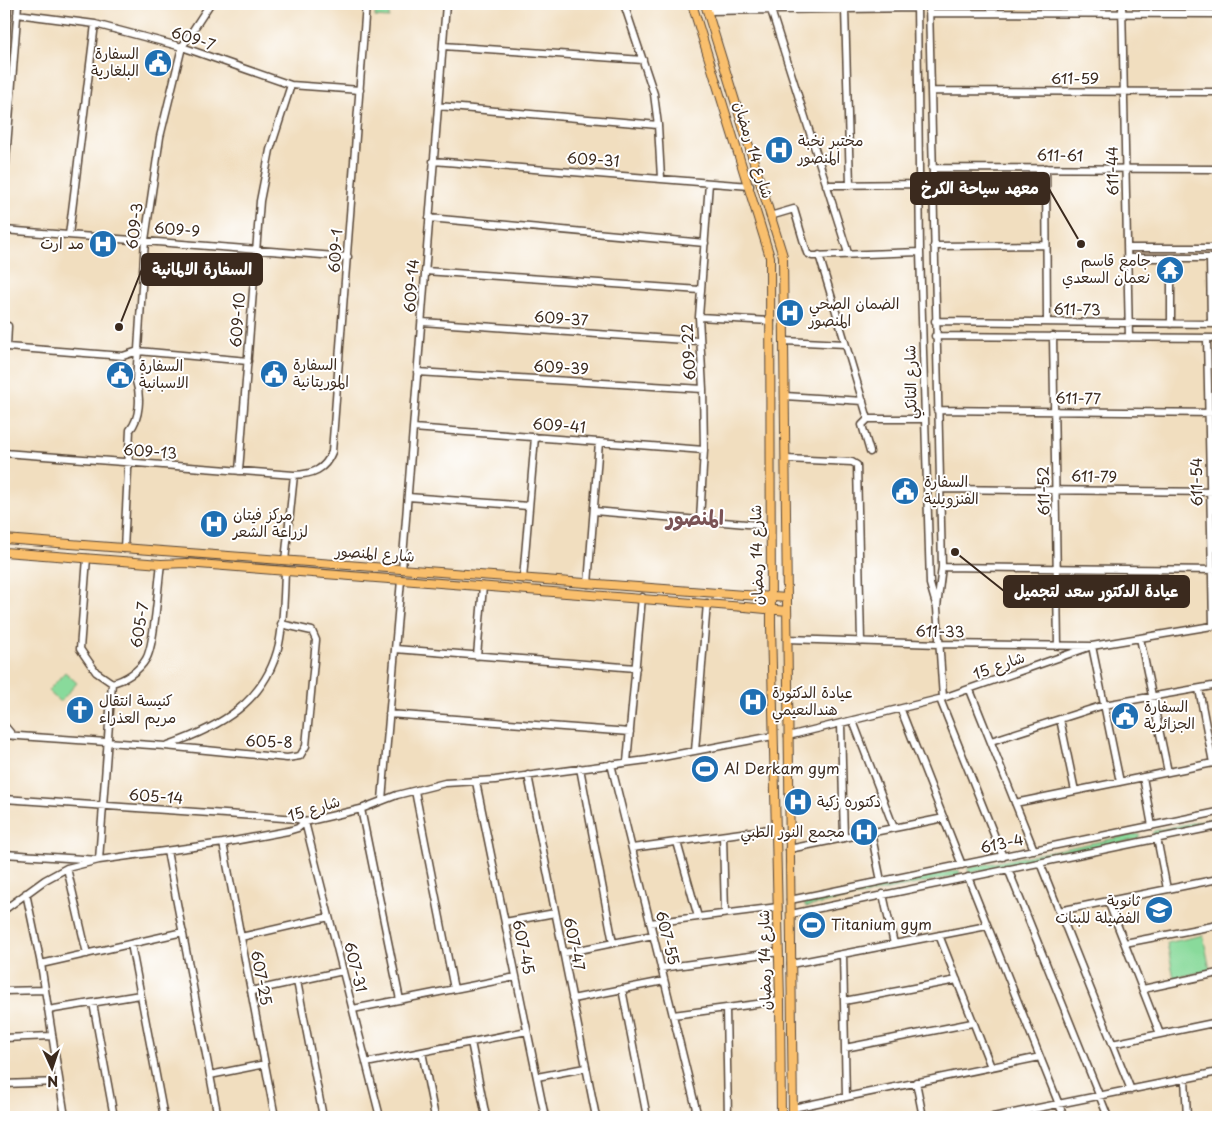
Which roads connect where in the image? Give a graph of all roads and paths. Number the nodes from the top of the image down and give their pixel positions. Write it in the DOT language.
graph roads {
  1 [pos="8,4"];
  2 [pos="18,4"];
  3 [pos="210,4"];
  4 [pos="366,4"];
  5 [pos="446,4"];
  6 [pos="624,4"];
  7 [pos="692,4"];
  8 [pos="929,4"];
  9 [pos="1122,4"];
  10 [pos="812,6"];
  11 [pos="917,6"];
  12 [pos="740,7"];
  13 [pos="706,8"];
  14 [pos="845,9"];
  15 [pos="771,10"];
  16 [pos="929,13"];
  17 [pos="17,14"];
  18 [pos="1122,14"];
  19 [pos="1218,14"];
  20 [pos="95,24"];
  21 [pos="443,46"];
  22 [pos="182,48"];
  23 [pos="643,60"];
  24 [pos="4,66"];
  25 [pos="291,86"];
  26 [pos="360,90"];
  27 [pos="931,91"];
  28 [pos="1124,92"];
  29 [pos="1218,92"];
  30 [pos="438,106"];
  31 [pos="6,110"];
  32 [pos="658,125"];
  33 [pos="920,130"];
  34 [pos="931,130"];
  35 [pos="433,160"];
  36 [pos="932,168"];
  37 [pos="1046,168"];
  38 [pos="1126,169"];
  39 [pos="1218,169"];
  40 [pos="661,178"];
  41 [pos="709,183"];
  42 [pos="919,184"];
  43 [pos="826,185"];
  44 [pos="850,185"];
  45 [pos="4,186"];
  46 [pos="750,186"];
  47 [pos="770,216"];
  48 [pos="429,218"];
  49 [pos="4,230"];
  50 [pos="69,235"];
  51 [pos="145,240"];
  52 [pos="705,243"];
  53 [pos="1045,245"];
  54 [pos="934,246"];
  55 [pos="1127,248"];
  56 [pos="1218,248"];
  57 [pos="256,249"];
  58 [pos="920,252"];
  59 [pos="848,253"];
  60 [pos="819,255"];
  61 [pos="348,257"];
  62 [pos="1127,258"];
  63 [pos="1170,258"];
  64 [pos="1210,258"];
  65 [pos="1218,258"];
  66 [pos="425,271"];
  67 [pos="700,290"];
  68 [pos="699,317"];
  69 [pos="771,321"];
  70 [pos="935,321"];
  71 [pos="422,322"];
  72 [pos="1046,322"];
  73 [pos="1128,323"];
  74 [pos="1171,324"];
  75 [pos="1210,324"];
  76 [pos="1218,324"];
  77 [pos="4,326"];
  78 [pos="936,336"];
  79 [pos="1053,336"];
  80 [pos="1129,338"];
  81 [pos="1207,338"];
  82 [pos="1218,338"];
  83 [pos="700,341"];
  84 [pos="784,342"];
  85 [pos="845,344"];
  86 [pos="138,351"];
  87 [pos="248,361"];
  88 [pos="417,372"];
  89 [pos="703,389"];
  90 [pos="785,396"];
  91 [pos="863,401"];
  92 [pos="938,410"];
  93 [pos="1054,411"];
  94 [pos="1208,413"];
  95 [pos="1218,413"];
  96 [pos="868,419"];
  97 [pos="924,419"];
  98 [pos="413,428"];
  99 [pos="535,437"];
  100 [pos="600,442"];
  101 [pos="704,450"];
  102 [pos="870,452"];
  103 [pos="4,453"];
  104 [pos="786,459"];
  105 [pos="128,463"];
  106 [pos="239,471"];
  107 [pos="294,475"];
  108 [pos="1056,489"];
  109 [pos="940,490"];
  110 [pos="1209,492"];
  111 [pos="1218,492"];
  112 [pos="408,497"];
  113 [pos="528,506"];
  114 [pos="594,511"];
  115 [pos="928,512"];
  116 [pos="940,512"];
  117 [pos="700,520"];
  118 [pos="770,526"];
  119 [pos="4,539"];
  120 [pos="124,549"];
  121 [pos="4,552"];
  122 [pos="87,558"];
  123 [pos="285,561"];
  124 [pos="160,564"];
  125 [pos="942,567"];
  126 [pos="1058,568"];
  127 [pos="402,570"];
  128 [pos="1211,570"];
  129 [pos="1218,570"];
  130 [pos="285,571"];
  131 [pos="523,579"];
  132 [pos="401,580"];
  133 [pos="588,584"];
  134 [pos="484,586"];
  135 [pos="642,597"];
  136 [pos="771,597"];
  137 [pos="787,598"];
  138 [pos="707,603"];
  139 [pos="937,608"];
  140 [pos="771,610"];
  141 [pos="787,611"];
  142 [pos="282,624"];
  143 [pos="1215,625"];
  144 [pos="1140,638"];
  145 [pos="787,639"];
  146 [pos="861,642"];
  147 [pos="939,644"];
  148 [pos="1058,646"];
  149 [pos="1092,646"];
  150 [pos="395,649"];
  151 [pos="477,656"];
  152 [pos="636,668"];
  153 [pos="112,683"];
  154 [pos="1218,685"];
  155 [pos="1199,688"];
  156 [pos="970,690"];
  157 [pos="1153,696"];
  158 [pos="942,698"];
  159 [pos="1104,705"];
  160 [pos="900,710"];
  161 [pos="389,714"];
  162 [pos="1060,719"];
  163 [pos="853,721"];
  164 [pos="841,724"];
  165 [pos="4,725"];
  166 [pos="630,732"];
  167 [pos="4,735"];
  168 [pos="773,735"];
  169 [pos="13,736"];
  170 [pos="788,736"];
  171 [pos="992,741"];
  172 [pos="108,743"];
  173 [pos="165,746"];
  174 [pos="695,750"];
  175 [pos="627,762"];
  176 [pos="1216,763"];
  177 [pos="611,764"];
  178 [pos="580,768"];
  179 [pos="1168,772"];
  180 [pos="528,775"];
  181 [pos="1143,777"];
  182 [pos="476,782"];
  183 [pos="1120,782"];
  184 [pos="415,791"];
  185 [pos="1075,791"];
  186 [pos="4,799"];
  187 [pos="382,800"];
  188 [pos="1015,803"];
  189 [pos="103,806"];
  190 [pos="361,808"];
  191 [pos="1218,812"];
  192 [pos="944,818"];
  193 [pos="305,822"];
  194 [pos="1218,826"];
  195 [pos="1149,827"];
  196 [pos="776,828"];
  197 [pos="894,828"];
  198 [pos="870,832"];
  199 [pos="723,836"];
  200 [pos="844,838"];
  201 [pos="1157,838"];
  202 [pos="1149,840"];
  203 [pos="677,842"];
  204 [pos="223,843"];
  205 [pos="632,848"];
  206 [pos="789,849"];
  207 [pos="1034,850"];
  208 [pos="167,851"];
  209 [pos="4,854"];
  210 [pos="1003,857"];
  211 [pos="99,860"];
  212 [pos="1040,863"];
  213 [pos="962,865"];
  214 [pos="67,868"];
  215 [pos="1008,869"];
  216 [pos="968,877"];
  217 [pos="1218,879"];
  218 [pos="881,881"];
  219 [pos="1167,889"];
  220 [pos="26,893"];
  221 [pos="883,894"];
  222 [pos="790,900"];
  223 [pos="1108,901"];
  224 [pos="778,907"];
  225 [pos="4,910"];
  226 [pos="1060,911"];
  227 [pos="555,913"];
  228 [pos="725,913"];
  229 [pos="791,914"];
  230 [pos="329,917"];
  231 [pos="698,917"];
  232 [pos="505,922"];
  233 [pos="650,923"];
  234 [pos="1218,925"];
  235 [pos="987,926"];
  236 [pos="183,932"];
  237 [pos="653,935"];
  238 [pos="939,935"];
  239 [pos="241,938"];
  240 [pos="613,943"];
  241 [pos="1125,943"];
  242 [pos="131,944"];
  243 [pos="894,944"];
  244 [pos="779,952"];
  245 [pos="564,953"];
  246 [pos="87,954"];
  247 [pos="844,954"];
  248 [pos="41,964"];
  249 [pos="791,964"];
  250 [pos="661,968"];
  251 [pos="343,971"];
  252 [pos="1218,973"];
  253 [pos="516,977"];
  254 [pos="957,980"];
  255 [pos="297,981"];
  256 [pos="664,981"];
  257 [pos="454,989"];
  258 [pos="622,989"];
  259 [pos="1143,989"];
  260 [pos="45,990"];
  261 [pos="4,991"];
  262 [pos="251,991"];
  263 [pos="140,995"];
  264 [pos="572,999"];
  265 [pos="400,1000"];
  266 [pos="780,1001"];
  267 [pos="844,1001"];
  268 [pos="93,1003"];
  269 [pos="726,1008"];
  270 [pos="353,1009"];
  271 [pos="48,1010"];
  272 [pos="672,1015"];
  273 [pos="1216,1022"];
  274 [pos="972,1023"];
  275 [pos="527,1031"];
  276 [pos="1160,1034"];
  277 [pos="51,1036"];
  278 [pos="4,1038"];
  279 [pos="471,1042"];
  280 [pos="1218,1042"];
  281 [pos="1112,1044"];
  282 [pos="845,1048"];
  283 [pos="422,1052"];
  284 [pos="1040,1057"];
  285 [pos="366,1063"];
  286 [pos="265,1064"];
  287 [pos="991,1067"];
  288 [pos="585,1068"];
  289 [pos="1218,1072"];
  290 [pos="210,1075"];
  291 [pos="536,1077"];
  292 [pos="1185,1078"];
  293 [pos="58,1082"];
  294 [pos="916,1082"];
  295 [pos="4,1084"];
  296 [pos="1131,1090"];
  297 [pos="1100,1096"];
  298 [pos="846,1097"];
  299 [pos="1060,1104"];
  300 [pos="793,1108"];
  301 [pos="65,1117"];
  302 [pos="114,1117"];
  303 [pos="164,1117"];
  304 [pos="218,1117"];
  305 [pos="275,1117"];
  306 [pos="323,1117"];
  307 [pos="380,1117"];
  308 [pos="435,1117"];
  309 [pos="486,1117"];
  310 [pos="545,1117"];
  311 [pos="596,1117"];
  312 [pos="647,1117"];
  313 [pos="698,1117"];
  314 [pos="728,1117"];
  315 [pos="781,1117"];
  316 [pos="793,1117"];
  317 [pos="923,1117"];
  318 [pos="994,1117"];
  319 [pos="1064,1117"];
  320 [pos="1108,1117"];
  321 [pos="1187,1117"];
  1 -- 24 [label="street"];
  2 -- 17 [label="street"];
  3 -- 22 [label="street, 609-3"];
  4 -- 26 [label="street, 609-1"];
  5 -- 21 [label="street, 609-14"];
  6 -- 23 [label="street"];
  7 -- 46 [label="main road, شارع 14 رمضان"];
  8 -- 16 [label="street, شارع التانكي"];
  9 -- 18 [label="street, 611-44"];
  10 -- 14 [label="street"];
  10 -- 15 [label="street"];
  11 -- 14 [label="street"];
  11 -- 33 [label="street, شارع التانكي"];
  12 -- 13 [label="street"];
  12 -- 15 [label="street"];
  13 -- 47 [label="main road, شارع 14 رمضان"];
  14 -- 44 [label="street"];
  15 -- 43 [label="street"];
  16 -- 18 [label="street"];
  16 -- 27 [label="street, شارع التانكي"];
  17 -- 20 [label="street, 609-7"];
  17 -- 31 [label="street"];
  18 -- 19 [label="street"];
  18 -- 28 [label="street, 611-44"];
  20 -- 22 [label="street, 609-7"];
  20 -- 50 [label="street"];
  21 -- 23 [label="street"];
  21 -- 30 [label="street, 609-14"];
  22 -- 25 [label="street, 609-7"];
  22 -- 51 [label="street, 609-3"];
  23 -- 32 [label="street"];
  25 -- 26 [label="street, 609-7"];
  25 -- 57 [label="street, 609-10"];
  26 -- 61 [label="street, 609-1"];
  27 -- 28 [label="street, 611-59"];
  27 -- 34 [label="street, شارع التانكي"];
  28 -- 29 [label="street, 611-59"];
  28 -- 38 [label="street, 611-44"];
  30 -- 32 [label="street"];
  30 -- 35 [label="street, 609-14"];
  31 -- 45 [label="street"];
  32 -- 40 [label="street"];
  33 -- 34 [label="street"];
  33 -- 42 [label="street, شارع التانكي"];
  34 -- 36 [label="street, شارع التانكي"];
  35 -- 40 [label="street, 609-31"];
  35 -- 48 [label="street, 609-14"];
  36 -- 37 [label="street, 611-61"];
  36 -- 54 [label="street, شارع التانكي"];
  37 -- 38 [label="street, 611-61"];
  37 -- 53 [label="street"];
  38 -- 39 [label="street, 611-61"];
  38 -- 55 [label="street, 611-44"];
  40 -- 41 [label="street, 609-31"];
  41 -- 46 [label="street, 609-31"];
  41 -- 52 [label="street, 609-22"];
  42 -- 44 [label="street"];
  42 -- 58 [label="street, شارع التانكي"];
  43 -- 44 [label="street"];
  43 -- 59 [label="street"];
  46 -- 69 [label="main road, شارع 14 رمضان"];
  47 -- 60 [label="street"];
  47 -- 84 [label="main road, شارع 14 رمضان"];
  48 -- 52 [label="street"];
  48 -- 66 [label="street, 609-14"];
  49 -- 50 [label="street, 609-9"];
  50 -- 51 [label="street, 609-9"];
  51 -- 57 [label="street, 609-9"];
  51 -- 86 [label="street, 609-3"];
  52 -- 67 [label="street, 609-22"];
  53 -- 54 [label="street"];
  53 -- 72 [label="street"];
  54 -- 70 [label="street, شارع التانكي"];
  55 -- 56 [label="street"];
  55 -- 62 [label="street, 611-44"];
  57 -- 61 [label="street, 609-9"];
  57 -- 87 [label="street, 609-10"];
  58 -- 59 [label="street"];
  58 -- 97 [label="street, شارع التانكي"];
  59 -- 60 [label="street"];
  60 -- 85 [label="street"];
  61 -- 107 [label="street, 609-1"];
  62 -- 63 [label="street"];
  62 -- 73 [label="street, 611-44"];
  63 -- 64 [label="street"];
  63 -- 74 [label="street"];
  64 -- 65 [label="street"];
  64 -- 75 [label="street"];
  66 -- 67 [label="street"];
  66 -- 71 [label="street, 609-14"];
  67 -- 68 [label="street, 609-22"];
  68 -- 69 [label="street"];
  68 -- 83 [label="street, 609-22"];
  69 -- 118 [label="main road, شارع 14 رمضان"];
  70 -- 72 [label="street, 611-73"];
  70 -- 78 [label="street, شارع التانكي"];
  71 -- 83 [label="street, 609-37"];
  71 -- 88 [label="street, 609-14"];
  72 -- 73 [label="street, 611-73"];
  73 -- 74 [label="street, 611-73"];
  73 -- 80 [label="street, 611-44"];
  74 -- 75 [label="street, 611-73"];
  75 -- 76 [label="street, 611-73"];
  77 -- 86 [label="street"];
  78 -- 79 [label="street, 611-73"];
  78 -- 92 [label="street, شارع التانكي"];
  79 -- 80 [label="street, 611-73"];
  79 -- 93 [label="street, 611-52"];
  80 -- 81 [label="street, 611-73"];
  81 -- 82 [label="street, 611-73"];
  81 -- 94 [label="street, 611-54"];
  83 -- 89 [label="street, 609-22"];
  84 -- 85 [label="street"];
  84 -- 90 [label="main road, شارع 14 رمضان"];
  85 -- 91 [label="street"];
  86 -- 87 [label="street"];
  86 -- 105 [label="street, 609-3"];
  87 -- 106 [label="street, 609-10"];
  88 -- 89 [label="street, 609-39"];
  88 -- 98 [label="street, 609-14"];
  89 -- 101 [label="street, 609-22"];
  90 -- 91 [label="street"];
  90 -- 104 [label="main road, شارع 14 رمضان"];
  91 -- 96 [label="street"];
  92 -- 93 [label="street, 611-77"];
  92 -- 109 [label="street, شارع التانكي"];
  93 -- 94 [label="street, 611-77"];
  93 -- 108 [label="street, 611-52"];
  94 -- 95 [label="street, 611-77"];
  94 -- 110 [label="street, 611-54"];
  96 -- 97 [label="street"];
  96 -- 102 [label="street"];
  97 -- 115 [label="street, شارع التانكي"];
  98 -- 99 [label="street, 609-41"];
  98 -- 112 [label="street, 609-14"];
  99 -- 100 [label="street, 609-41"];
  99 -- 113 [label="street"];
  100 -- 101 [label="street, 609-41"];
  100 -- 114 [label="street"];
  101 -- 117 [label="street, 609-22"];
  103 -- 105 [label="street, 609-13"];
  104 -- 137 [label="main road, شارع 14 رمضان"];
  104 -- 146 [label="street"];
  105 -- 106 [label="street, 609-13"];
  105 -- 120 [label="street, 609-3"];
  106 -- 107 [label="street, 609-13"];
  107 -- 123 [label="street"];
  108 -- 109 [label="street, 611-79"];
  108 -- 110 [label="street, 611-79"];
  108 -- 126 [label="street, 611-52"];
  109 -- 116 [label="street, شارع التانكي"];
  110 -- 111 [label="street, 611-79"];
  110 -- 128 [label="street, 611-54"];
  112 -- 113 [label="street"];
  112 -- 127 [label="street, 609-14"];
  113 -- 131 [label="street"];
  114 -- 117 [label="street"];
  114 -- 133 [label="street"];
  115 -- 116 [label="street"];
  115 -- 139 [label="street, شارع التانكي"];
  116 -- 125 [label="street, شارع التانكي"];
  117 -- 118 [label="street"];
  118 -- 136 [label="main road, شارع 14 رمضان"];
  119 -- 120 [label="main road, شارع المنصور"];
  120 -- 123 [label="main road, شارع المنصور"];
  121 -- 122 [label="main road, شارع المنصور"];
  122 -- 124 [label="main road, شارع المنصور"];
  122 -- 153 [label="street"];
  123 -- 127 [label="main road, شارع المنصور"];
  124 -- 130 [label="main road, شارع المنصور"];
  124 -- 153 [label="street, 605-7"];
  125 -- 126 [label="street"];
  125 -- 139 [label="street, شارع التانكي"];
  126 -- 128 [label="street"];
  126 -- 148 [label="street, 611-52"];
  127 -- 131 [label="main road, شارع المنصور"];
  128 -- 129 [label="street"];
  128 -- 143 [label="street, 611-54"];
  130 -- 132 [label="main road, شارع المنصور"];
  130 -- 142 [label="street"];
  131 -- 133 [label="main road, شارع المنصور"];
  132 -- 134 [label="main road, شارع المنصور"];
  132 -- 150 [label="street"];
  133 -- 136 [label="main road, شارع المنصور"];
  134 -- 135 [label="main road, شارع المنصور"];
  134 -- 151 [label="street"];
  135 -- 138 [label="main road, شارع المنصور"];
  135 -- 152 [label="street"];
  136 -- 137 [label="main road, شارع المنصور"];
  136 -- 140 [label="main road, شارع 14 رمضان"];
  137 -- 141 [label="main road, شارع 14 رمضان"];
  138 -- 140 [label="main road, شارع المنصور"];
  138 -- 174 [label="street"];
  139 -- 147 [label="street, شارع التانكي"];
  140 -- 141 [label="main road, شارع المنصور"];
  140 -- 168 [label="main road, شارع 14 رمضان"];
  141 -- 145 [label="main road, شارع 14 رمضان"];
  142 -- 173 [label="street"];
  142 -- 173 [label="street, 605-8"];
  143 -- 144 [label="street, شارع 15"];
  144 -- 149 [label="street, شارع 15"];
  144 -- 157 [label="street"];
  145 -- 146 [label="street, 611-33"];
  145 -- 170 [label="main road, شارع 14 رمضان"];
  146 -- 147 [label="street, 611-33"];
  147 -- 148 [label="street, 611-33"];
  147 -- 158 [label="street, شارع التانكي"];
  148 -- 149 [label="street, 611-33"];
  149 -- 156 [label="street, شارع 15"];
  149 -- 159 [label="street"];
  150 -- 151 [label="street"];
  150 -- 161 [label="street"];
  151 -- 152 [label="street"];
  152 -- 166 [label="street"];
  153 -- 172 [label="street"];
  154 -- 155 [label="street"];
  155 -- 157 [label="street"];
  155 -- 176 [label="street"];
  156 -- 158 [label="street, شارع 15"];
  156 -- 171 [label="street"];
  157 -- 159 [label="street"];
  157 -- 179 [label="street"];
  158 -- 160 [label="street, شارع 15"];
  158 -- 210 [label="street, شارع التانكي"];
  159 -- 162 [label="street"];
  159 -- 183 [label="street"];
  160 -- 163 [label="street, شارع 15"];
  160 -- 192 [label="street"];
  161 -- 166 [label="street"];
  161 -- 187 [label="street"];
  162 -- 171 [label="street"];
  162 -- 185 [label="street"];
  163 -- 164 [label="street, شارع 15"];
  163 -- 197 [label="street"];
  164 -- 170 [label="street, شارع 15"];
  164 -- 200 [label="street"];
  165 -- 169 [label="street"];
  166 -- 175 [label="street"];
  167 -- 169 [label="street, 605-8"];
  168 -- 174 [label="street, شارع 15"];
  168 -- 196 [label="main road, شارع 14 رمضان"];
  169 -- 172 [label="street, 605-8"];
  170 -- 206 [label="main road, شارع 14 رمضان"];
  171 -- 188 [label="street"];
  172 -- 173 [label="street, 605-8"];
  172 -- 189 [label="street"];
  174 -- 175 [label="street, شارع 15"];
  175 -- 177 [label="street, شارع 15"];
  176 -- 179 [label="street"];
  177 -- 178 [label="street, شارع 15"];
  177 -- 205 [label="street, 607-55"];
  178 -- 180 [label="street, شارع 15"];
  178 -- 240 [label="street"];
  179 -- 181 [label="street"];
  180 -- 182 [label="street, شارع 15"];
  180 -- 227 [label="street, 607-47"];
  181 -- 183 [label="street"];
  181 -- 195 [label="street"];
  182 -- 184 [label="street, شارع 15"];
  182 -- 232 [label="street, 607-45"];
  183 -- 185 [label="street"];
  184 -- 187 [label="street, شارع 15"];
  184 -- 257 [label="street"];
  185 -- 188 [label="street"];
  186 -- 189 [label="street, 605-14"];
  187 -- 190 [label="street, شارع 15"];
  188 -- 207 [label="street"];
  189 -- 193 [label="street, 605-14"];
  189 -- 211 [label="street"];
  190 -- 193 [label="street, شارع 15"];
  190 -- 265 [label="street"];
  191 -- 195 [label="street, 613-4"];
  192 -- 197 [label="street"];
  192 -- 213 [label="street"];
  193 -- 204 [label="street, شارع 15"];
  193 -- 230 [label="street, 607-31"];
  194 -- 201 [label="street, 613-4"];
  195 -- 202 [label="street"];
  195 -- 207 [label="street, 613-4"];
  196 -- 199 [label="street"];
  196 -- 224 [label="main road, شارع 14 رمضان"];
  197 -- 198 [label="street"];
  198 -- 200 [label="street"];
  198 -- 218 [label="street"];
  199 -- 203 [label="street"];
  199 -- 228 [label="street"];
  200 -- 206 [label="street"];
  201 -- 202 [label="street, 613-4"];
  201 -- 219 [label="street"];
  202 -- 212 [label="street, 613-4"];
  203 -- 205 [label="street"];
  203 -- 231 [label="street"];
  204 -- 208 [label="street, شارع 15"];
  204 -- 239 [label="street, 607-25"];
  205 -- 233 [label="street, 607-55"];
  206 -- 222 [label="main road, شارع 14 رمضان"];
  207 -- 210 [label="street, 613-4"];
  208 -- 211 [label="street, شارع 15"];
  208 -- 236 [label="street"];
  209 -- 211 [label="street"];
  210 -- 213 [label="street, 613-4"];
  211 -- 214 [label="street, شارع 15"];
  212 -- 215 [label="street, 613-4"];
  212 -- 226 [label="street"];
  213 -- 218 [label="street, 613-4"];
  214 -- 220 [label="street, شارع 15"];
  214 -- 246 [label="street"];
  215 -- 216 [label="street, 613-4"];
  215 -- 297 [label="street"];
  216 -- 221 [label="street, 613-4"];
  216 -- 235 [label="street"];
  217 -- 219 [label="street"];
  218 -- 222 [label="street, 613-4"];
  219 -- 223 [label="street"];
  220 -- 225 [label="street, شارع 15"];
  220 -- 248 [label="street"];
  221 -- 229 [label="street, 613-4"];
  221 -- 243 [label="street"];
  222 -- 229 [label="main road, شارع 14 رمضان"];
  223 -- 226 [label="street"];
  223 -- 241 [label="street"];
  224 -- 228 [label="street"];
  224 -- 244 [label="main road, شارع 14 رمضان"];
  226 -- 281 [label="street"];
  227 -- 232 [label="street"];
  227 -- 245 [label="street, 607-47"];
  228 -- 231 [label="street"];
  229 -- 249 [label="main road, شارع 14 رمضان"];
  230 -- 239 [label="street"];
  230 -- 251 [label="street, 607-31"];
  231 -- 233 [label="street"];
  232 -- 253 [label="street, 607-45"];
  233 -- 237 [label="street, 607-55"];
  234 -- 241 [label="street"];
  235 -- 238 [label="street"];
  235 -- 284 [label="street"];
  236 -- 242 [label="street"];
  236 -- 290 [label="street"];
  237 -- 240 [label="street"];
  237 -- 250 [label="street, 607-55"];
  238 -- 243 [label="street"];
  238 -- 254 [label="street"];
  239 -- 262 [label="street, 607-25"];
  240 -- 245 [label="street"];
  241 -- 259 [label="street"];
  242 -- 246 [label="street"];
  242 -- 263 [label="street"];
  243 -- 247 [label="street"];
  244 -- 250 [label="street"];
  244 -- 266 [label="main road, شارع 14 رمضان"];
  245 -- 264 [label="street, 607-47"];
  246 -- 248 [label="street"];
  247 -- 249 [label="street"];
  247 -- 267 [label="street"];
  248 -- 260 [label="street"];
  249 -- 300 [label="main road, شارع 14 رمضان"];
  250 -- 256 [label="street, 607-55"];
  251 -- 255 [label="street"];
  251 -- 270 [label="street, 607-31"];
  252 -- 259 [label="street"];
  253 -- 257 [label="street"];
  253 -- 275 [label="street, 607-45"];
  254 -- 267 [label="street"];
  254 -- 274 [label="street"];
  255 -- 262 [label="street"];
  255 -- 306 [label="street"];
  256 -- 258 [label="street"];
  256 -- 272 [label="street, 607-55"];
  257 -- 265 [label="street"];
  258 -- 264 [label="street"];
  258 -- 312 [label="street"];
  259 -- 276 [label="street"];
  260 -- 261 [label="street"];
  260 -- 271 [label="street"];
  262 -- 286 [label="street, 607-25"];
  263 -- 268 [label="street"];
  263 -- 303 [label="street"];
  264 -- 288 [label="street, 607-47"];
  265 -- 270 [label="street"];
  266 -- 269 [label="street"];
  266 -- 315 [label="main road, شارع 14 رمضان"];
  267 -- 282 [label="street"];
  268 -- 271 [label="street"];
  268 -- 302 [label="street"];
  269 -- 272 [label="street"];
  269 -- 314 [label="street"];
  270 -- 285 [label="street, 607-31"];
  271 -- 277 [label="street"];
  272 -- 313 [label="street, 607-55"];
  273 -- 276 [label="street"];
  273 -- 280 [label="street"];
  274 -- 282 [label="street"];
  274 -- 287 [label="street"];
  275 -- 279 [label="street"];
  275 -- 291 [label="street, 607-45"];
  276 -- 281 [label="street"];
  277 -- 278 [label="street"];
  277 -- 293 [label="street"];
  279 -- 283 [label="street"];
  279 -- 309 [label="street"];
  281 -- 296 [label="street"];
  282 -- 298 [label="street"];
  283 -- 285 [label="street"];
  283 -- 308 [label="street"];
  284 -- 287 [label="street"];
  284 -- 299 [label="street"];
  285 -- 307 [label="street, 607-31"];
  286 -- 290 [label="street"];
  286 -- 305 [label="street, 607-25"];
  287 -- 294 [label="street"];
  288 -- 291 [label="street"];
  288 -- 311 [label="street, 607-47"];
  289 -- 292 [label="street"];
  290 -- 304 [label="street"];
  291 -- 310 [label="street, 607-45"];
  292 -- 296 [label="street"];
  292 -- 321 [label="street"];
  293 -- 295 [label="street"];
  293 -- 301 [label="street"];
  294 -- 298 [label="street"];
  294 -- 317 [label="street"];
  296 -- 297 [label="street"];
  297 -- 299 [label="street"];
  297 -- 320 [label="street"];
  298 -- 300 [label="street"];
  299 -- 318 [label="street"];
  299 -- 319 [label="street"];
  300 -- 316 [label="main road, شارع 14 رمضان"];
}
